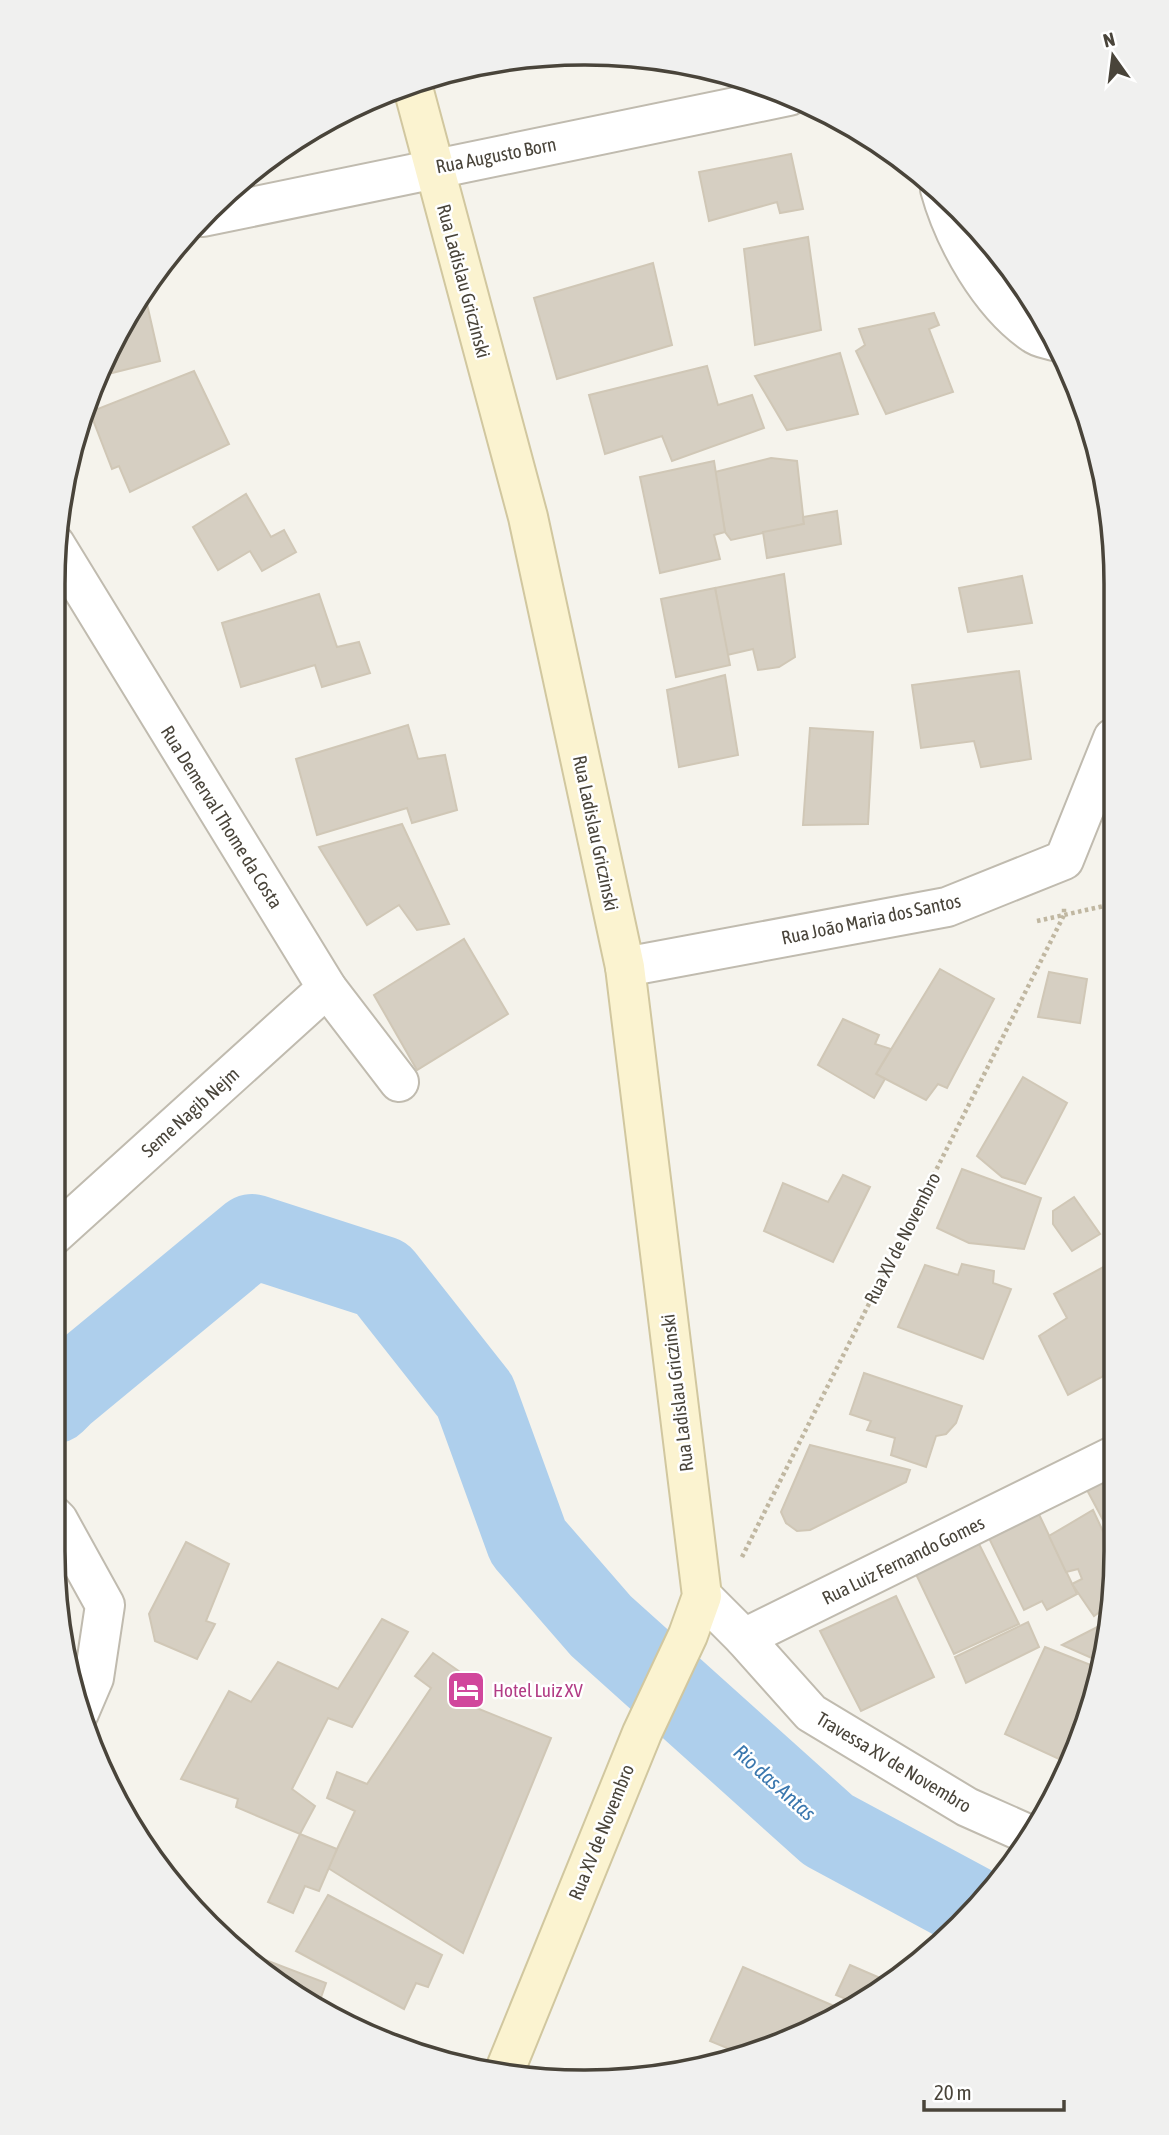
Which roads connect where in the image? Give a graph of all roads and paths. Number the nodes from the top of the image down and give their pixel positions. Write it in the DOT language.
graph roads {
  1 [pos="414,93"];
  2 [pos="771,100"];
  3 [pos="433,168"];
  4 [pos="946,211"];
  5 [pos="223,212"];
  6 [pos="1042,338"];
  7 [pos="66,561"];
  8 [pos="1104,760"];
  9 [pos="1064,860"];
  10 [pos="625,967"];
  11 [pos="327,988"];
  12 [pos="398,1082"];
  13 [pos="65,1225"];
  14 [pos="1104,1460"];
  15 [pos="65,1535"];
  16 [pos="709,1603"];
  17 [pos="744,1638"];
  18 [pos="86,1697"];
  19 [pos="1022,1831"];
  20 [pos="507,2064"];
  1 -- 3 [label="main road, Rua Ladislau Griczinski"];
  2 -- 3 [label="street, Rua Augusto Born"];
  3 -- 5 [label="street, Rua Augusto Born"];
  3 -- 10 [label="main road, Rua Ladislau Griczinski"];
  4 -- 6 [label="street"];
  7 -- 11 [label="street, Rua Demerval Thome da Costa"];
  8 -- 9 [label="street"];
  9 -- 10 [label="street, Rua João Maria dos Santos"];
  9 -- 16 [label="path, Rua XV de Novembro"];
  10 -- 16 [label="main road, Rua Ladislau Griczinski"];
  11 -- 12 [label="street, Rua Demerval Thome da Costa"];
  11 -- 13 [label="street, Seme Nagib Nejm"];
  14 -- 17 [label="street, Rua Luiz Fernando Gomes"];
  15 -- 18 [label="street"];
  16 -- 17 [label="street"];
  16 -- 20 [label="main road, Rua XV de Novembro"];
  17 -- 19 [label="street, Travessa XV de Novembro"];
}
